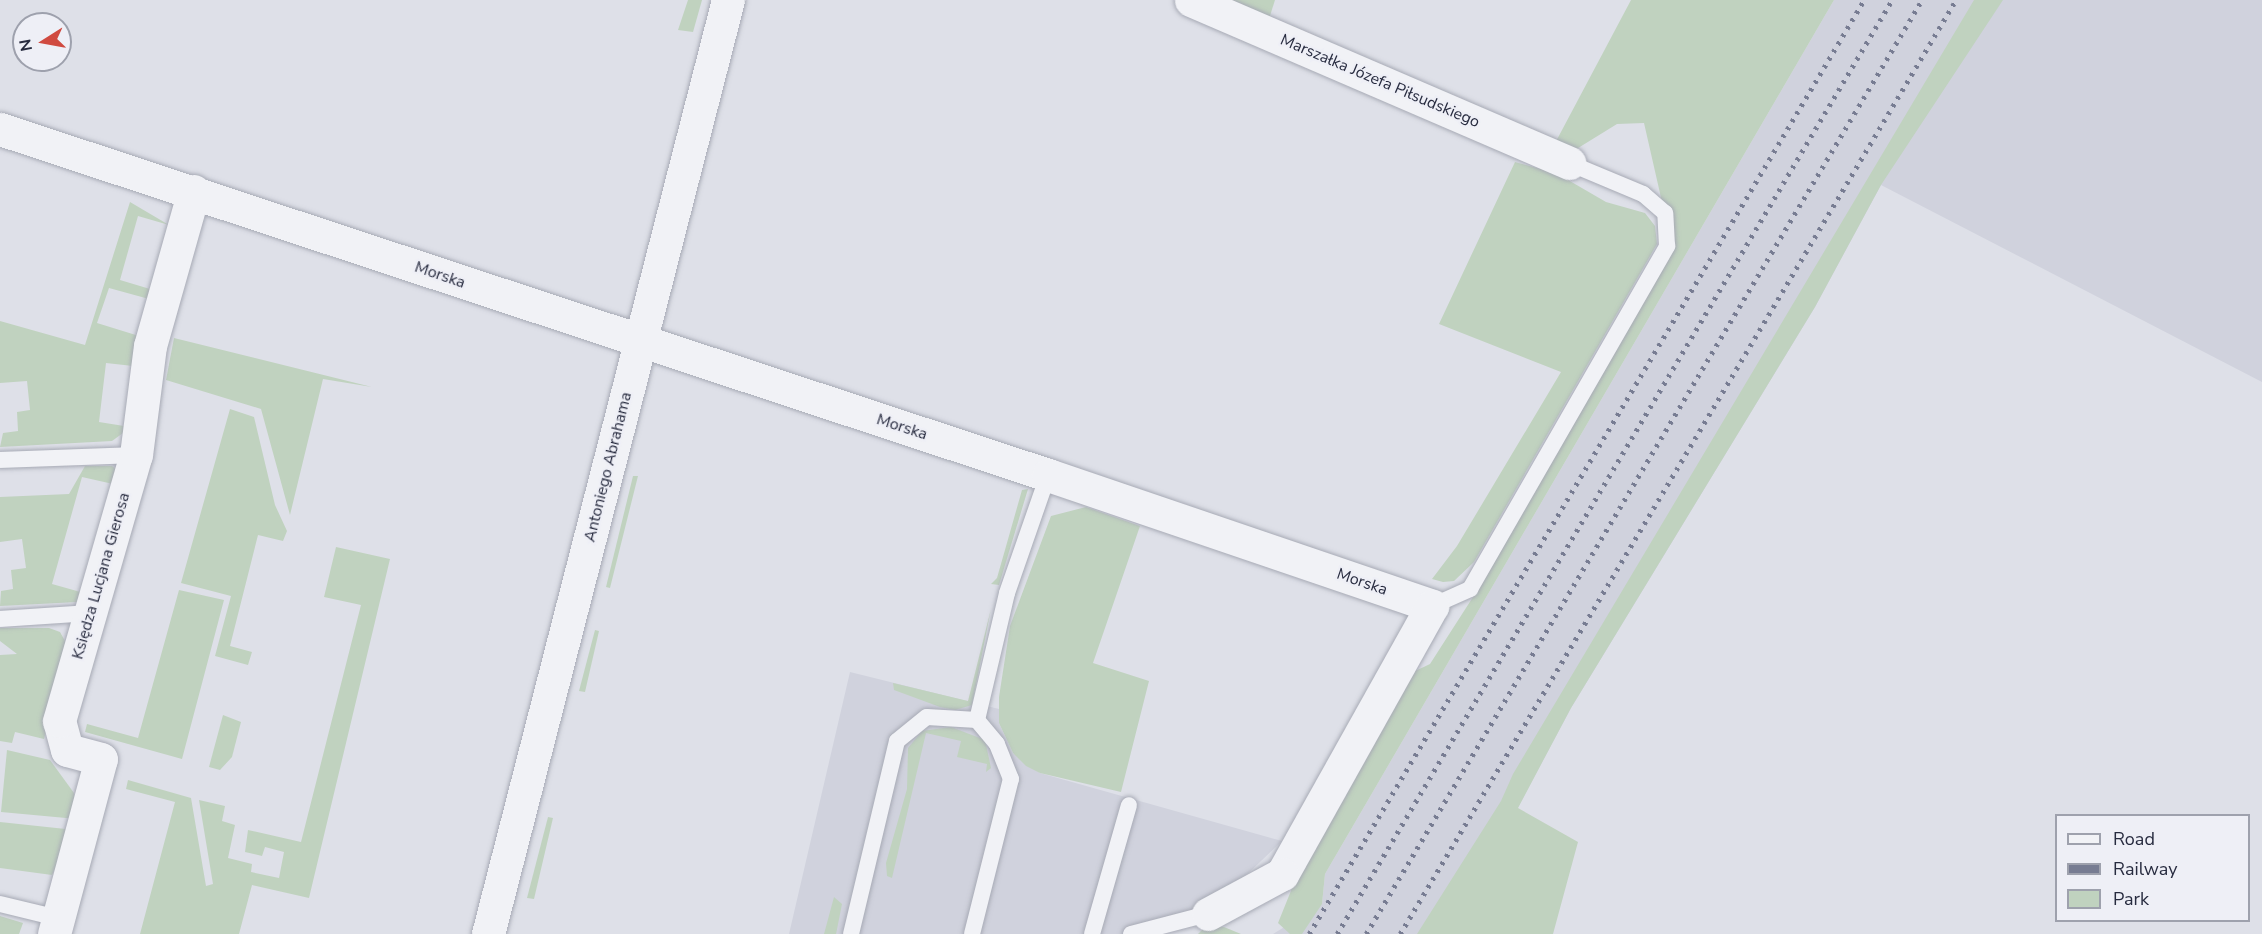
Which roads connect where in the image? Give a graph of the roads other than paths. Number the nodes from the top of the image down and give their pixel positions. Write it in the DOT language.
graph roads {
  1 [pos="728,0"];
  2 [pos="1191,0"];
  3 [pos="0,129"];
  4 [pos="1569,163"];
  5 [pos="194,191"];
  6 [pos="640,342"];
  7 [pos="136,455"];
  8 [pos="0,460"];
  9 [pos="1048,475"];
  10 [pos="1432,606"];
  11 [pos="90,613"];
  12 [pos="0,619"];
  13 [pos="977,720"];
  14 [pos="1129,805"];
  15 [pos="0,904"];
  16 [pos="1209,914"];
  17 [pos="56,926"];
  18 [pos="488,934"];
  19 [pos="851,934"];
  20 [pos="972,934"];
  21 [pos="1092,934"];
  22 [pos="1131,934"];
  1 -- 6 [label="street, Antoniego Abrahama"];
  2 -- 4 [label="street, Marszałka Józefa Piłsudskiego"];
  3 -- 5 [label="street, Morska"];
  4 -- 10 [label="lane"];
  5 -- 6 [label="street, Morska"];
  5 -- 7 [label="street, Księdza Lucjana Gierosa"];
  6 -- 9 [label="street, Morska"];
  6 -- 18 [label="street, Antoniego Abrahama"];
  7 -- 8 [label="lane"];
  7 -- 11 [label="street, Księdza Lucjana Gierosa"];
  9 -- 10 [label="street, Morska"];
  9 -- 13 [label="lane"];
  10 -- 16 [label="street"];
  11 -- 12 [label="lane"];
  11 -- 17 [label="street, Księdza Lucjana Gierosa"];
  13 -- 19 [label="lane"];
  13 -- 20 [label="lane"];
  14 -- 21 [label="lane"];
  15 -- 17 [label="lane"];
  16 -- 22 [label="lane"];
}
